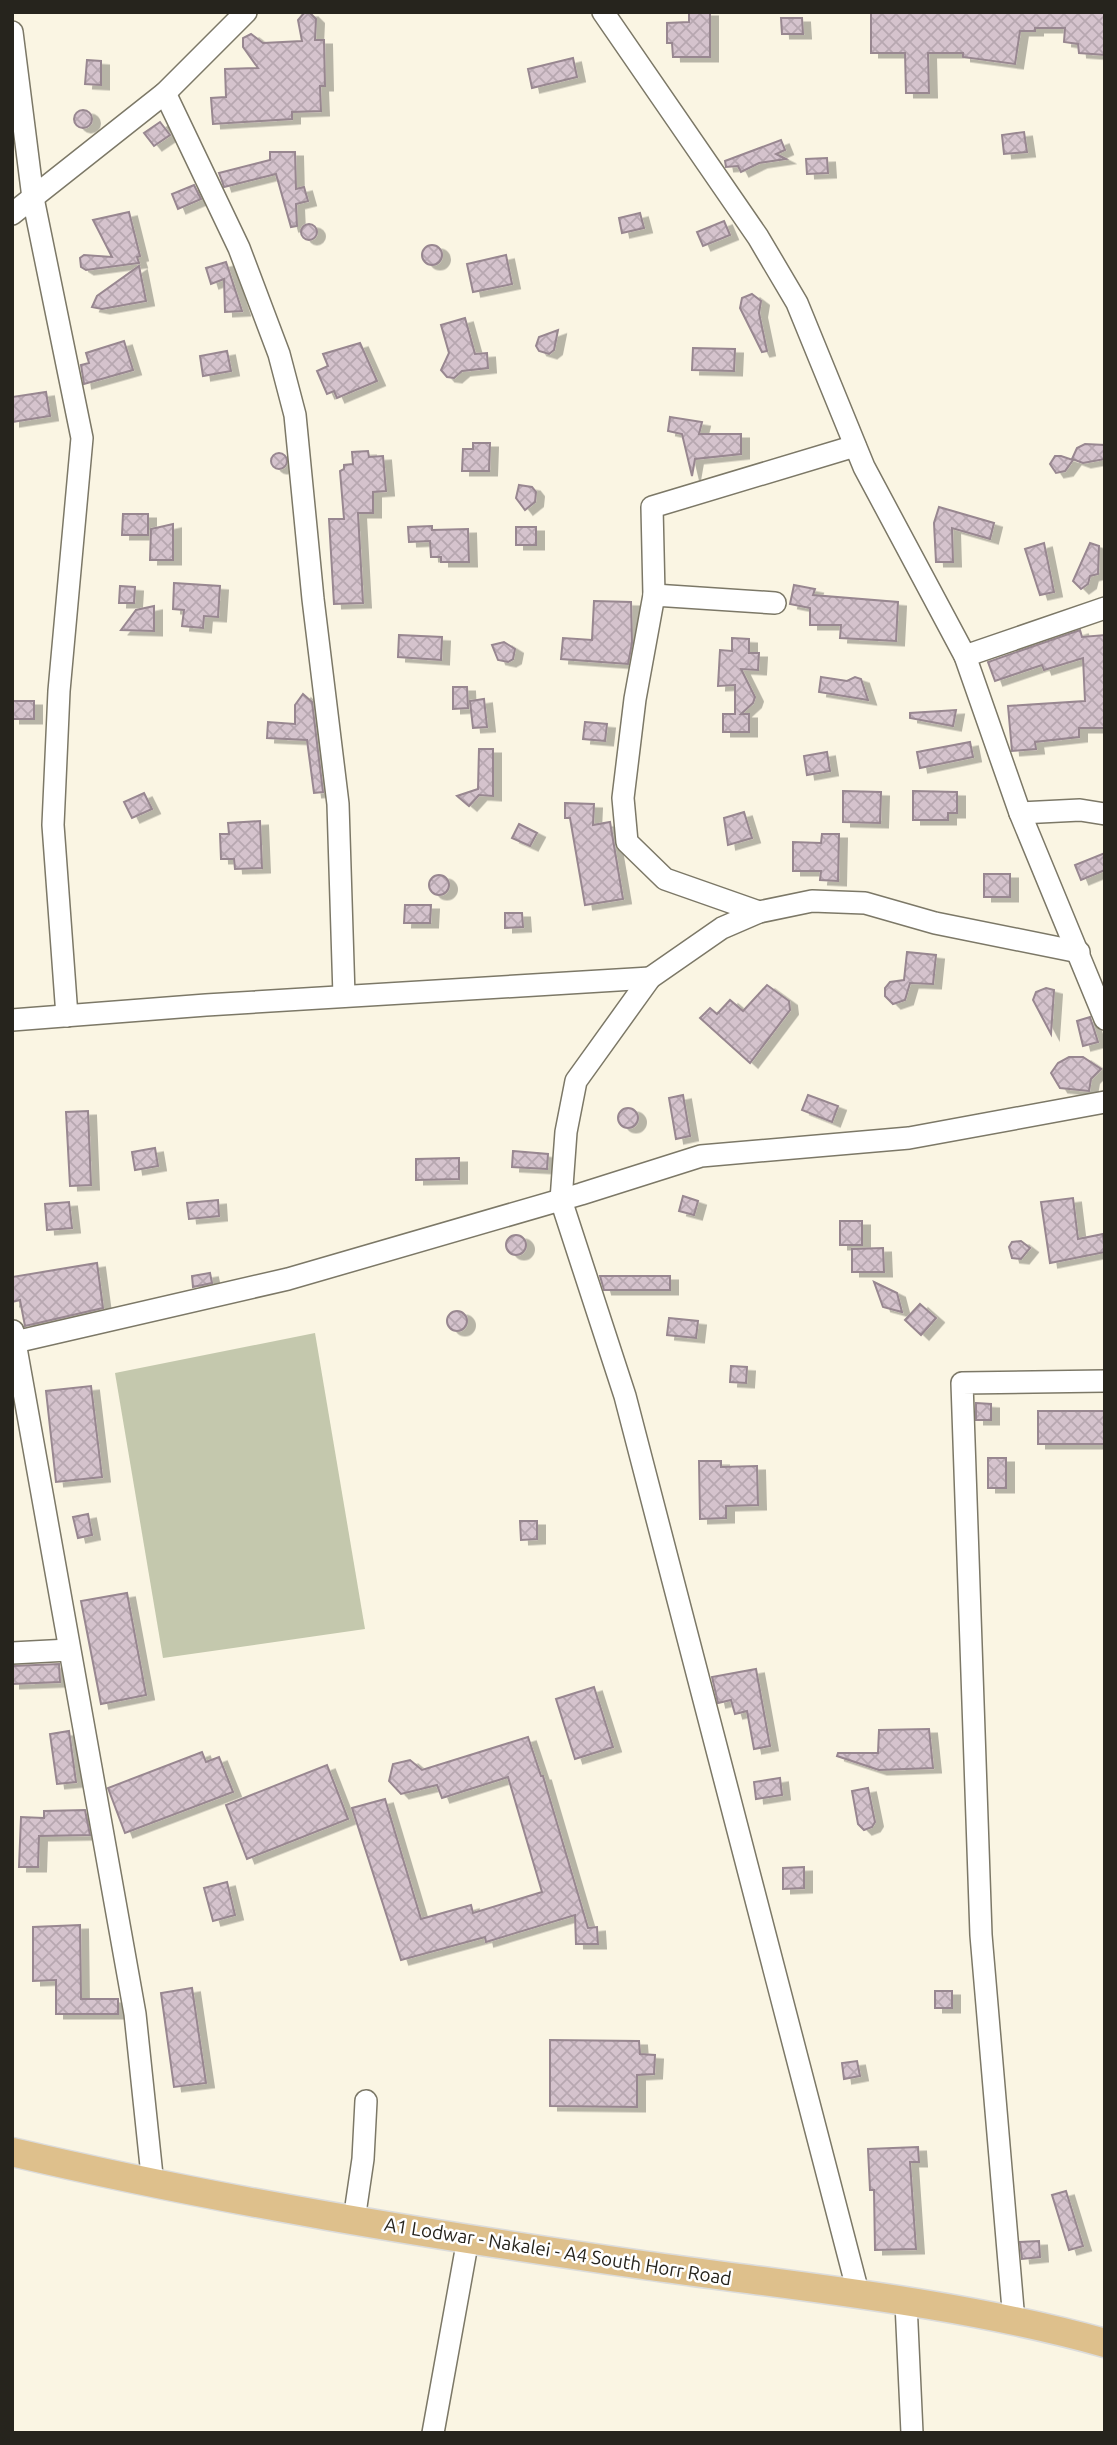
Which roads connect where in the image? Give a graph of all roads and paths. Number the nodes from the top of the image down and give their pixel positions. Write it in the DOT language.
graph roads {
  1 [pos="246,12"];
  2 [pos="603,12"];
  3 [pos="12,32"];
  4 [pos="165,93"];
  5 [pos="33,198"];
  6 [pos="12,214"];
  7 [pos="855,446"];
  8 [pos="654,595"];
  9 [pos="775,603"];
  10 [pos="1105,608"];
  11 [pos="965,656"];
  12 [pos="1020,813"];
  13 [pos="1105,814"];
  14 [pos="759,912"];
  15 [pos="1079,952"];
  16 [pos="650,978"];
  17 [pos="344,996"];
  18 [pos="67,1016"];
  19 [pos="12,1020"];
  20 [pos="1105,1020"];
  21 [pos="1105,1102"];
  22 [pos="561,1200"];
  23 [pos="13,1336"];
  24 [pos="1105,1381"];
  25 [pos="69,1650"];
  26 [pos="12,1653"];
  27 [pos="366,2101"];
  28 [pos="12,2152"];
  29 [pos="153,2185"];
  30 [pos="354,2220"];
  31 [pos="468,2239"];
  32 [pos="859,2296"];
  33 [pos="906,2303"];
  34 [pos="1014,2321"];
  35 [pos="1105,2343"];
  36 [pos="433,2433"];
  37 [pos="912,2433"];
  1 -- 4 [label="street"];
  2 -- 7 [label="street"];
  3 -- 5 [label="street"];
  4 -- 5 [label="street"];
  4 -- 17 [label="street"];
  5 -- 6 [label="street"];
  5 -- 18 [label="street"];
  7 -- 8 [label="street"];
  7 -- 11 [label="street"];
  8 -- 9 [label="street"];
  8 -- 14 [label="street"];
  10 -- 11 [label="street"];
  11 -- 12 [label="street"];
  12 -- 13 [label="street"];
  12 -- 15 [label="street"];
  14 -- 15 [label="street"];
  14 -- 16 [label="street"];
  15 -- 20 [label="street"];
  16 -- 17 [label="street"];
  16 -- 22 [label="street"];
  17 -- 18 [label="street"];
  18 -- 19 [label="street"];
  21 -- 22 [label="street"];
  22 -- 23 [label="street"];
  22 -- 32 [label="street"];
  23 -- 25 [label="street"];
  24 -- 34 [label="street"];
  25 -- 26 [label="street"];
  25 -- 29 [label="street"];
  27 -- 30 [label="street"];
  28 -- 29 [label="main road, A1 Lodwar - Nakalei - A4 South Horr Road"];
  29 -- 30 [label="main road, A1 Lodwar - Nakalei - A4 South Horr Road"];
  30 -- 31 [label="main road, A1 Lodwar - Nakalei - A4 South Horr Road"];
  31 -- 32 [label="main road, A1 Lodwar - Nakalei - A4 South Horr Road"];
  31 -- 36 [label="street"];
  32 -- 33 [label="main road, A1 Lodwar - Nakalei - A4 South Horr Road"];
  33 -- 34 [label="main road, A1 Lodwar - Nakalei - A4 South Horr Road"];
  33 -- 37 [label="street"];
  34 -- 35 [label="main road, A1 Lodwar - Nakalei - A4 South Horr Road"];
}
